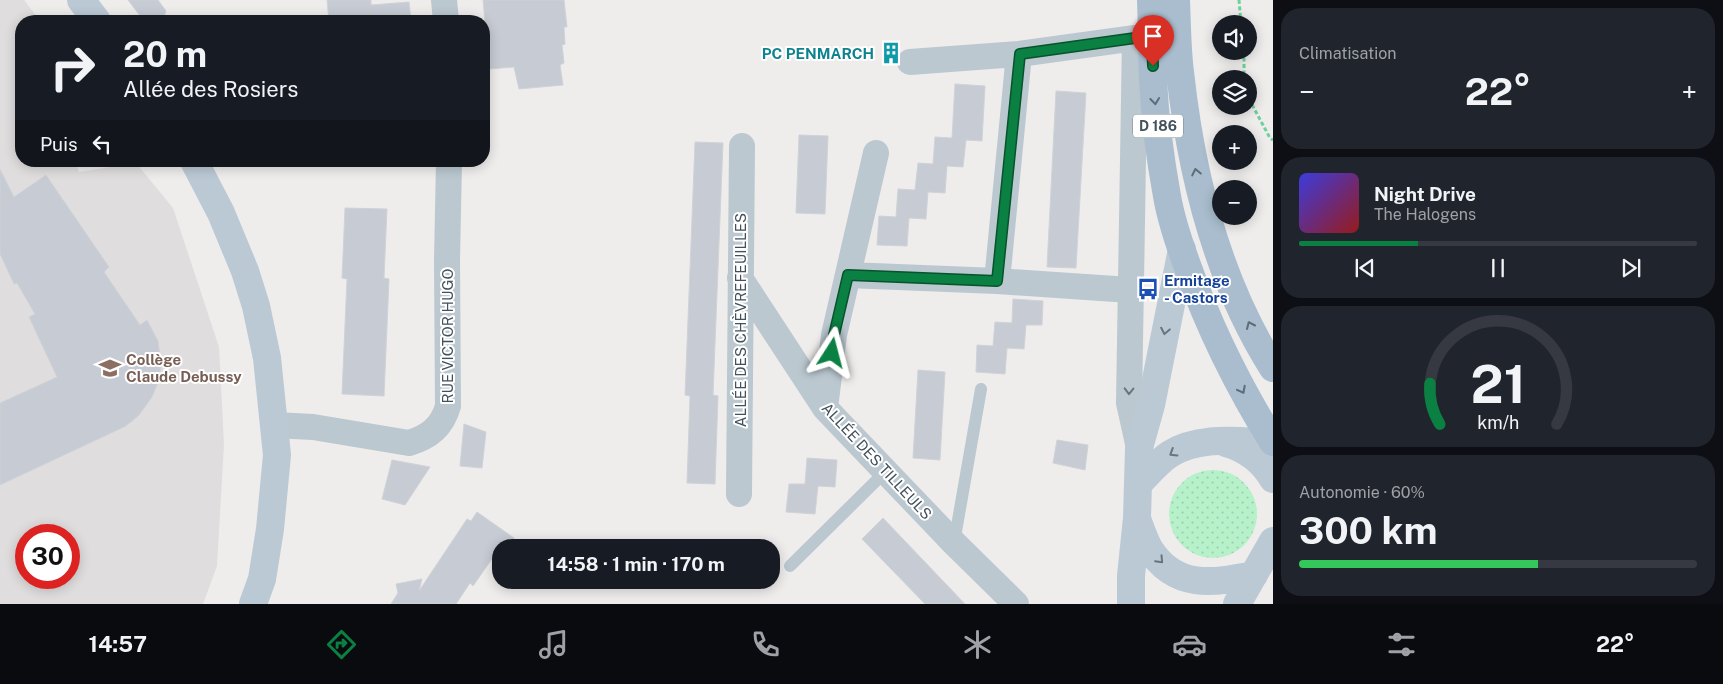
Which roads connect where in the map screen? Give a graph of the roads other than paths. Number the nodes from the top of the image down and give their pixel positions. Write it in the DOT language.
graph roads {
  1 [pos="81,0"];
  2 [pos="444,0"];
  3 [pos="1151,0"];
  4 [pos="1176,0"];
  5 [pos="92,15"];
  6 [pos="445,15"];
  7 [pos="1143,38"];
  8 [pos="1020,54"];
  9 [pos="910,62"];
  10 [pos="742,146"];
  11 [pos="876,153"];
  12 [pos="197,167"];
  13 [pos="450,167"];
  14 [pos="1182,249"];
  15 [pos="848,275"];
  16 [pos="740,278"];
  17 [pos="997,281"];
  18 [pos="1130,290"];
  19 [pos="1273,368"];
  20 [pos="982,389"];
  21 [pos="825,408"];
  22 [pos="274,425"];
  23 [pos="1217,442"];
  24 [pos="1273,442"];
  25 [pos="1139,448"];
  26 [pos="886,471"];
  27 [pos="1273,479"];
  28 [pos="1139,483"];
  29 [pos="739,494"];
  30 [pos="1136,518"];
  31 [pos="1273,541"];
  32 [pos="954,542"];
  33 [pos="790,566"];
  34 [pos="1254,575"];
  35 [pos="1131,576"];
  36 [pos="253,604"];
  37 [pos="1016,604"];
  38 [pos="1127,604"];
  39 [pos="1131,604"];
  40 [pos="1237,604"];
  1 -- 5 [label="main road"];
  2 -- 6 [label="street"];
  3 -- 7 [label="main road, D 186"];
  19 -- 4 [label="main road, D 186, one-way"];
  7 -- 8 [label="street"];
  7 -- 14 [label="main road, D 186, one-way"];
  7 -- 18 [label="street"];
  8 -- 9 [label="street"];
  8 -- 17 [label="street"];
  10 -- 16 [label="street, ALLÉE DES CHÈVREFEUILLES"];
  11 -- 15 [label="street"];
  12 -- 22 [label="main road"];
  13 -- 22 [label="street, RUE VICTOR HUGO"];
  14 -- 24 [label="main road, D 186, one-way"];
  14 -- 25 [label="main road, one-way"];
  15 -- 17 [label="street"];
  15 -- 21 [label="street"];
  16 -- 21 [label="street, ALLÉE DES TILLEULS"];
  16 -- 29 [label="street, ALLÉE DES CHÈVREFEUILLES"];
  17 -- 18 [label="street"];
  18 -- 25 [label="street, one-way"];
  20 -- 32 [label="lane"];
  21 -- 26 [label="street, ALLÉE DES TILLEULS"];
  22 -- 36 [label="main road"];
  23 -- 24 [label="main road"];
  23 -- 27 [label="main road"];
  23 -- 28 [label="main road, one-way"];
  25 -- 28 [label="main road"];
  26 -- 32 [label="street, ALLÉE DES TILLEULS"];
  26 -- 33 [label="lane"];
  28 -- 30 [label="main road"];
  30 -- 34 [label="main road, one-way"];
  30 -- 35 [label="main road"];
  31 -- 34 [label="main road"];
  32 -- 37 [label="street, ALLÉE DES TILLEULS"];
  34 -- 40 [label="main road"];
  35 -- 38 [label="street"];
  35 -- 39 [label="main road"];
}
